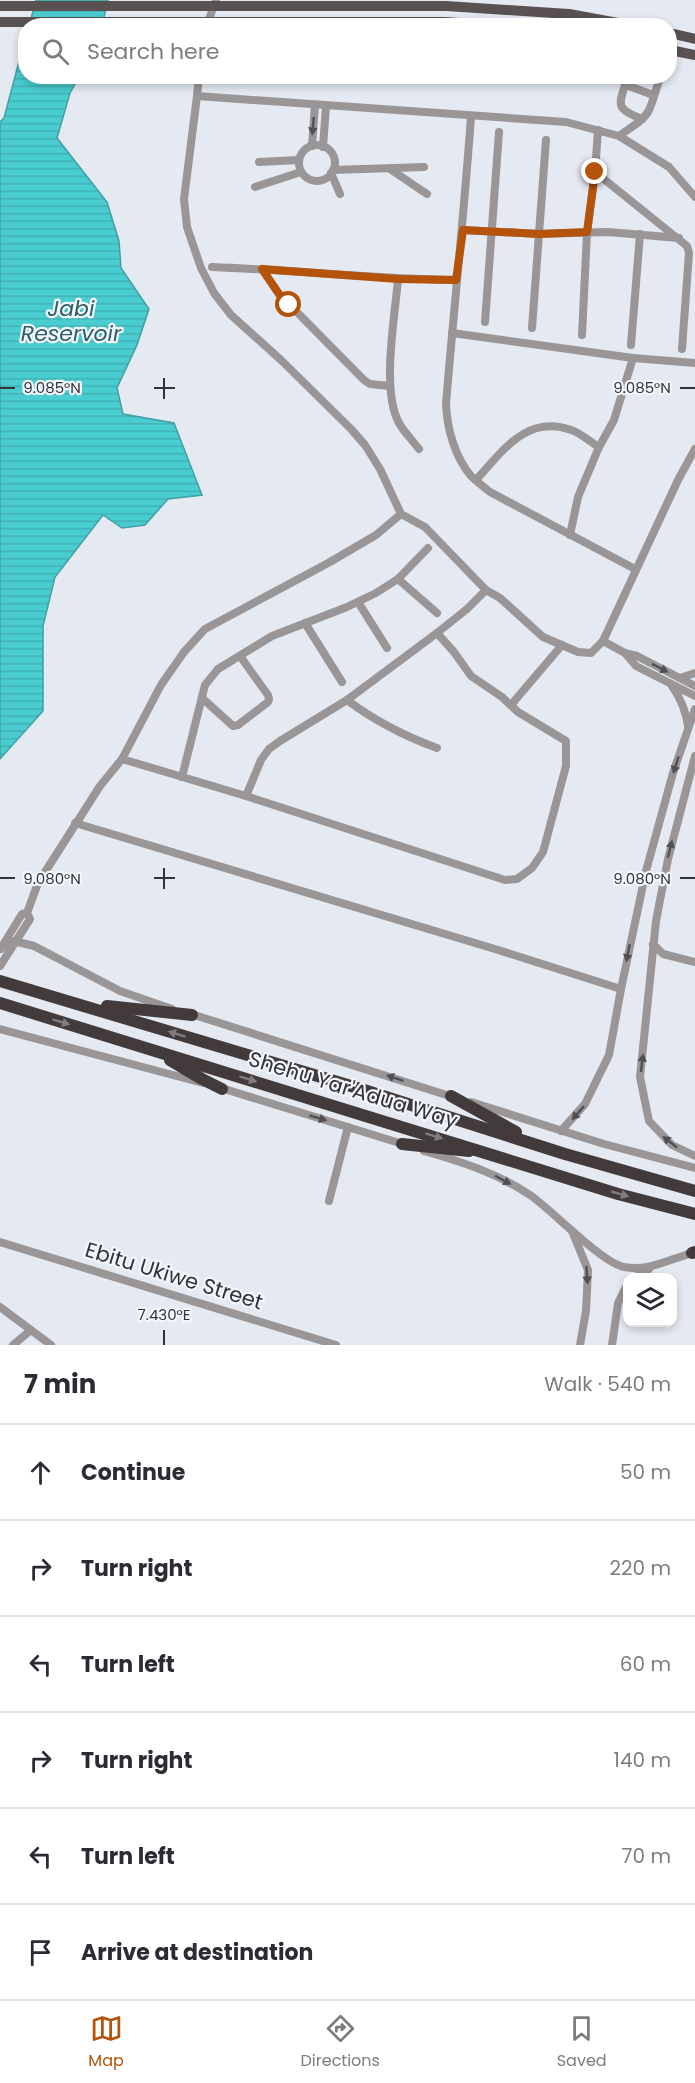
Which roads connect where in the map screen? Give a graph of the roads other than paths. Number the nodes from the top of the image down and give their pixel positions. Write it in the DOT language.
graph roads {
  1 [pos="215,3"];
  2 [pos="5,7"];
  3 [pos="209,18"];
  4 [pos="591,18"];
  5 [pos="677,35"];
  6 [pos="695,39"];
  7 [pos="677,52"];
  8 [pos="695,55"];
  9 [pos="198,84"];
  10 [pos="626,84"];
  11 [pos="633,84"];
  12 [pos="657,84"];
  13 [pos="653,94"];
  14 [pos="197,96"];
  15 [pos="315,105"];
  16 [pos="326,106"];
  17 [pos="471,117"];
  18 [pos="642,119"];
  19 [pos="598,130"];
  20 [pos="499,132"];
  21 [pos="619,136"];
  22 [pos="546,140"];
  23 [pos="312,146"];
  24 [pos="323,147"];
  25 [pos="299,160"];
  26 [pos="259,162"];
  27 [pos="424,167"];
  28 [pos="390,168"];
  29 [pos="301,172"];
  30 [pos="332,172"];
  31 [pos="595,172"];
  32 [pos="255,187"];
  33 [pos="340,194"];
  34 [pos="427,194"];
  35 [pos="695,197"];
  36 [pos="463,230"];
  37 [pos="491,232"];
  38 [pos="587,232"];
  39 [pos="539,234"];
  40 [pos="640,234"];
  41 [pos="680,238"];
  42 [pos="212,267"];
  43 [pos="262,269"];
  44 [pos="398,279"];
  45 [pos="456,280"];
  46 [pos="485,322"];
  47 [pos="532,328"];
  48 [pos="452,333"];
  49 [pos="582,335"];
  50 [pos="631,345"];
  51 [pos="682,349"];
  52 [pos="633,358"];
  53 [pos="695,363"];
  54 [pos="390,386"];
  55 [pos="599,447"];
  56 [pos="419,449"];
  57 [pos="695,449"];
  58 [pos="476,480"];
  59 [pos="401,514"];
  60 [pos="570,535"];
  61 [pos="428,548"];
  62 [pos="635,569"];
  63 [pos="398,579"];
  64 [pos="486,590"];
  65 [pos="358,602"];
  66 [pos="437,613"];
  67 [pos="305,623"];
  68 [pos="438,633"];
  69 [pos="603,640"];
  70 [pos="562,645"];
  71 [pos="387,648"];
  72 [pos="625,653"];
  73 [pos="240,656"];
  74 [pos="695,674"];
  75 [pos="680,678"];
  76 [pos="342,682"];
  77 [pos="672,685"];
  78 [pos="695,686"];
  79 [pos="695,696"];
  80 [pos="202,698"];
  81 [pos="347,700"];
  82 [pos="511,705"];
  83 [pos="695,709"];
  84 [pos="688,726"];
  85 [pos="437,748"];
  86 [pos="695,756"];
  87 [pos="122,759"];
  88 [pos="182,777"];
  89 [pos="246,796"];
  90 [pos="75,823"];
  91 [pos="27,913"];
  92 [pos="26,927"];
  93 [pos="16,941"];
  94 [pos="653,944"];
  95 [pos="34,946"];
  96 [pos="1,949"];
  97 [pos="663,954"];
  98 [pos="652,960"];
  99 [pos="695,962"];
  100 [pos="0,966"];
  101 [pos="0,981"];
  102 [pos="621,990"];
  103 [pos="51,995"];
  104 [pos="3,1004"];
  105 [pos="192,1015"];
  106 [pos="0,1029"];
  107 [pos="111,1037"];
  108 [pos="222,1089"];
  109 [pos="451,1096"];
  110 [pos="348,1127"];
  111 [pos="561,1131"];
  112 [pos="402,1144"];
  113 [pos="541,1145"];
  114 [pos="693,1156"];
  115 [pos="518,1161"];
  116 [pos="691,1167"];
  117 [pos="695,1191"];
  118 [pos="329,1201"];
  119 [pos="695,1214"];
  120 [pos="570,1228"];
  121 [pos="0,1242"];
  122 [pos="694,1252"];
  123 [pos="660,1264"];
  124 [pos="643,1273"];
  125 [pos="623,1292"];
  126 [pos="0,1307"];
  127 [pos="31,1330"];
  128 [pos="612,1342"];
  129 [pos="13,1345"];
  130 [pos="51,1345"];
  131 [pos="336,1345"];
  132 [pos="580,1345"];
  1 -- 2 [label="main road"];
  1 -- 3 [label="street"];
  1 -- 4 [label="main road"];
  5 -- 6 [label="main road"];
  7 -- 8 [label="main road"];
  9 -- 14 [label="street"];
  10 -- 18 [label="street"];
  11 -- 13 [label="street"];
  12 -- 13 [label="street"];
  13 -- 18 [label="street"];
  14 -- 15 [label="street"];
  14 -- 59 [label="street"];
  15 -- 16 [label="street"];
  15 -- 23 [label="street, one-way"];
  16 -- 17 [label="street"];
  16 -- 24 [label="street"];
  17 -- 19 [label="street"];
  17 -- 36 [label="street"];
  18 -- 21 [label="street"];
  19 -- 21 [label="street"];
  19 -- 31 [label="street"];
  20 -- 37 [label="street"];
  21 -- 35 [label="street"];
  22 -- 39 [label="street"];
  23 -- 24 [label="street"];
  23 -- 25 [label="street"];
  24 -- 30 [label="street"];
  25 -- 26 [label="street"];
  25 -- 29 [label="street"];
  27 -- 28 [label="street"];
  28 -- 30 [label="street"];
  28 -- 34 [label="street"];
  29 -- 30 [label="street"];
  29 -- 32 [label="street"];
  30 -- 33 [label="street"];
  31 -- 38 [label="street"];
  31 -- 41 [label="street"];
  36 -- 37 [label="street"];
  36 -- 45 [label="street"];
  37 -- 39 [label="street"];
  37 -- 46 [label="street"];
  38 -- 39 [label="street"];
  38 -- 40 [label="street"];
  38 -- 49 [label="street"];
  39 -- 47 [label="street"];
  40 -- 41 [label="street"];
  40 -- 50 [label="street"];
  41 -- 51 [label="street"];
  42 -- 43 [label="street"];
  43 -- 44 [label="street"];
  43 -- 54 [label="street"];
  44 -- 45 [label="street"];
  44 -- 54 [label="street"];
  45 -- 48 [label="street"];
  48 -- 52 [label="street"];
  48 -- 58 [label="street"];
  52 -- 53 [label="street"];
  52 -- 55 [label="street"];
  54 -- 56 [label="street"];
  55 -- 58 [label="street"];
  55 -- 60 [label="street"];
  57 -- 62 [label="street"];
  58 -- 60 [label="street"];
  59 -- 64 [label="street"];
  59 -- 87 [label="street"];
  60 -- 62 [label="street"];
  61 -- 63 [label="street"];
  62 -- 69 [label="street"];
  63 -- 65 [label="street"];
  63 -- 66 [label="street"];
  64 -- 68 [label="street"];
  64 -- 70 [label="street"];
  65 -- 67 [label="street"];
  65 -- 71 [label="street"];
  67 -- 73 [label="street"];
  67 -- 76 [label="street"];
  68 -- 81 [label="street"];
  68 -- 82 [label="street"];
  69 -- 70 [label="street"];
  69 -- 72 [label="street"];
  70 -- 82 [label="street"];
  72 -- 75 [label="street, one-way"];
  72 -- 77 [label="street"];
  73 -- 80 [label="street"];
  73 -- 80 [label="street"];
  74 -- 75 [label="street"];
  75 -- 78 [label="street"];
  77 -- 79 [label="street"];
  77 -- 84 [label="street"];
  80 -- 88 [label="street"];
  81 -- 85 [label="street"];
  81 -- 89 [label="street"];
  82 -- 89 [label="street"];
  83 -- 84 [label="street"];
  84 -- 102 [label="street, one-way"];
  94 -- 86 [label="street, one-way"];
  87 -- 88 [label="street"];
  87 -- 90 [label="street"];
  88 -- 89 [label="street"];
  90 -- 91 [label="street"];
  90 -- 102 [label="street"];
  91 -- 92 [label="street"];
  91 -- 96 [label="street"];
  92 -- 93 [label="street"];
  92 -- 95 [label="street"];
  93 -- 95 [label="street"];
  93 -- 96 [label="street"];
  93 -- 100 [label="street"];
  94 -- 97 [label="street"];
  94 -- 98 [label="street"];
  95 -- 105 [label="street"];
  97 -- 98 [label="street"];
  97 -- 99 [label="street"];
  114 -- 98 [label="street, one-way"];
  101 -- 103 [label="highway, Shehu Yar'Adua Way"];
  102 -- 111 [label="street, one-way"];
  103 -- 105 [label="highway"];
  113 -- 103 [label="highway, Shehu Yar'Adua Way, one-way"];
  104 -- 107 [label="highway, Shehu Yar'Adua Way, one-way"];
  109 -- 105 [label="street, one-way"];
  106 -- 108 [label="street"];
  107 -- 108 [label="highway"];
  107 -- 115 [label="highway, Shehu Yar'Adua Way, one-way"];
  108 -- 110 [label="street, one-way"];
  109 -- 111 [label="street"];
  109 -- 113 [label="highway"];
  110 -- 112 [label="street"];
  110 -- 118 [label="street"];
  111 -- 116 [label="street"];
  112 -- 115 [label="highway"];
  112 -- 120 [label="street, one-way"];
  113 -- 117 [label="highway, Shehu Yar'Adua Way"];
  114 -- 116 [label="street"];
  115 -- 119 [label="highway, Shehu Yar'Adua Way, one-way"];
  120 -- 123 [label="street"];
  120 -- 132 [label="street, one-way"];
  121 -- 131 [label="street, Ebitu Ukiwe Street"];
  122 -- 123 [label="street"];
  123 -- 124 [label="street"];
  125 -- 128 [label="street"];
  126 -- 127 [label="street"];
  127 -- 129 [label="street"];
  127 -- 130 [label="street"];
}
